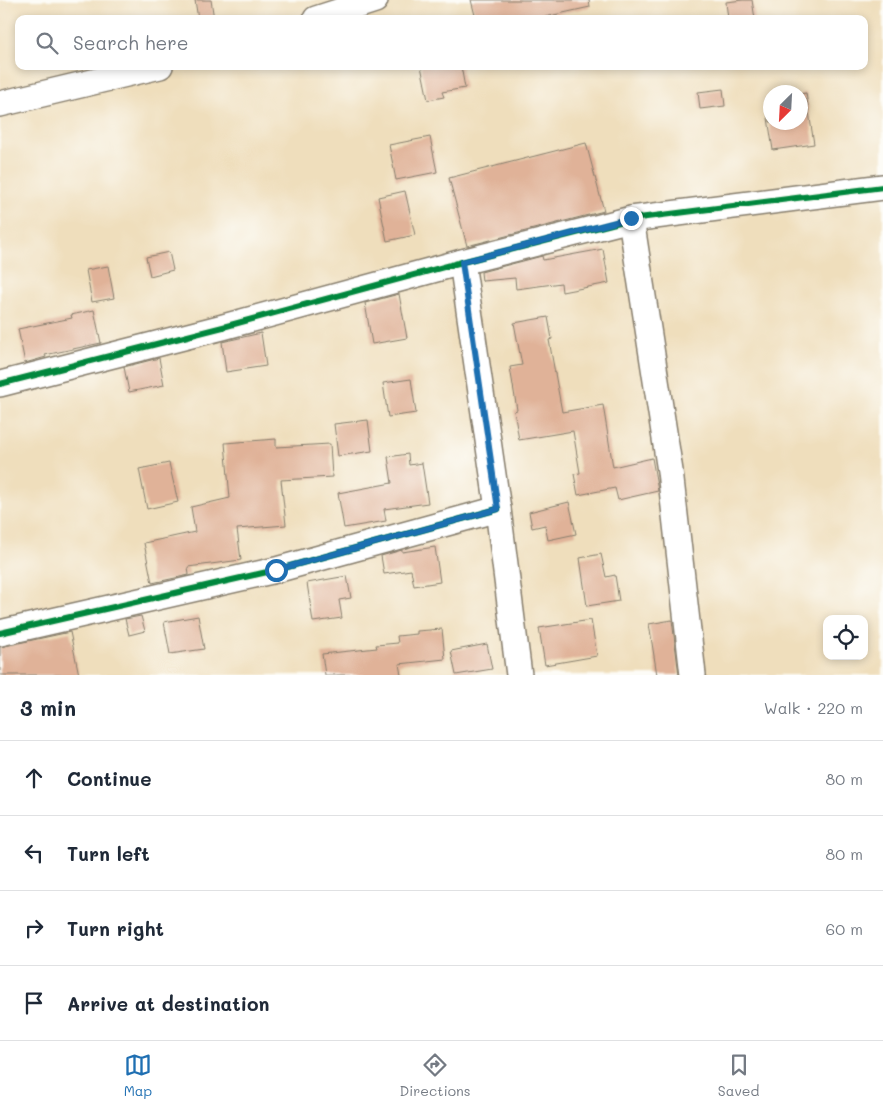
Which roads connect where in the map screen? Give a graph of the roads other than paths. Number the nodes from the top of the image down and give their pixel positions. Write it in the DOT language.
graph roads {
  1 [pos="375,0"];
  2 [pos="328,15"];
  3 [pos="143,70"];
  4 [pos="0,104"];
  5 [pos="883,186"];
  6 [pos="631,218"];
  7 [pos="462,262"];
  8 [pos="0,384"];
  9 [pos="498,509"];
  10 [pos="0,633"];
  11 [pos="519,675"];
  12 [pos="693,675"];
  1 -- 2 [label="street"];
  3 -- 4 [label="street"];
  5 -- 6 [label="street"];
  6 -- 7 [label="street"];
  6 -- 12 [label="street"];
  7 -- 8 [label="street"];
  7 -- 9 [label="street"];
  9 -- 10 [label="street"];
  9 -- 11 [label="street"];
}
